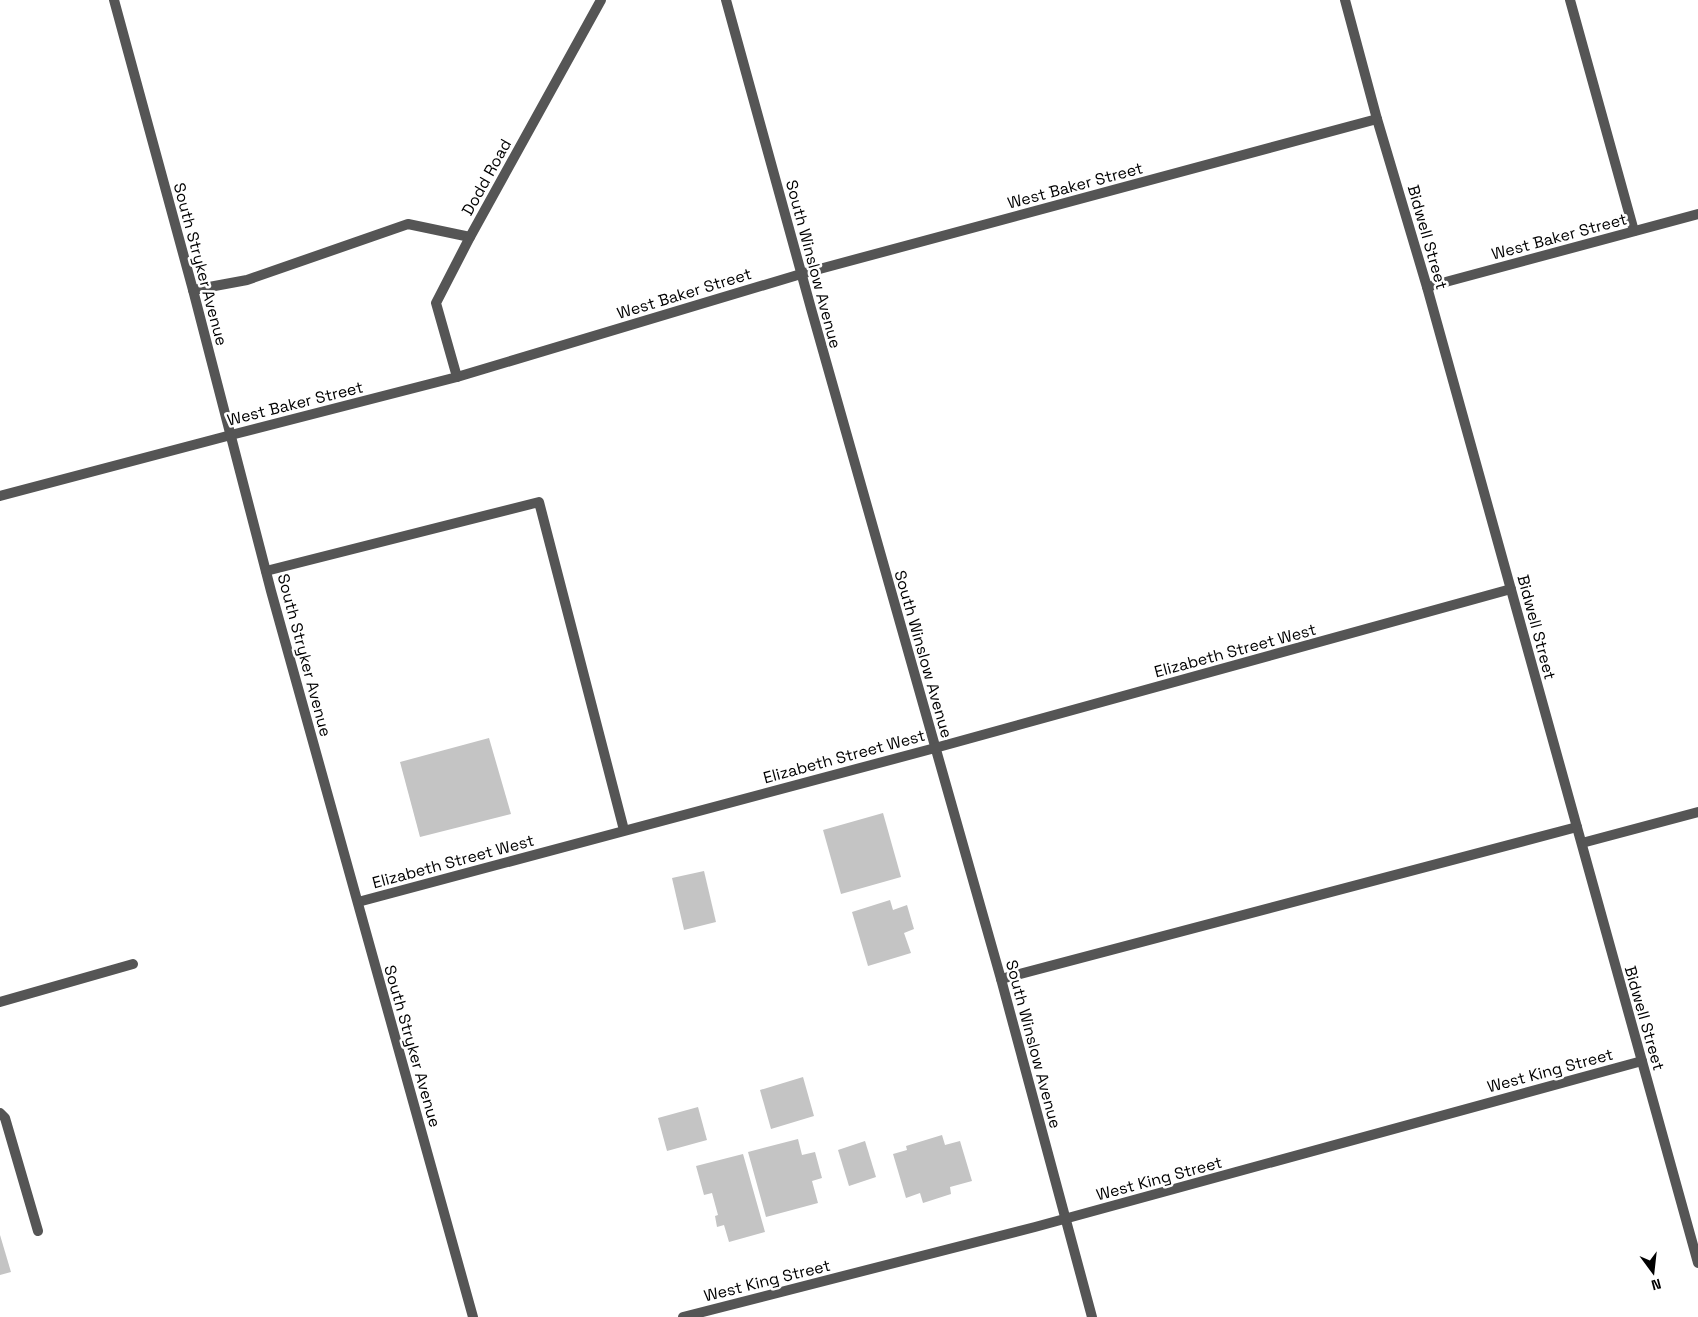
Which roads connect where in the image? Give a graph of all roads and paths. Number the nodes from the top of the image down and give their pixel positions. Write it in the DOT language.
graph roads {
  1 [pos="114,0"];
  2 [pos="601,0"];
  3 [pos="726,0"];
  4 [pos="1345,0"];
  5 [pos="1570,0"];
  6 [pos="1377,119"];
  7 [pos="1698,214"];
  8 [pos="1634,231"];
  9 [pos="470,237"];
  10 [pos="801,274"];
  11 [pos="1427,287"];
  12 [pos="193,290"];
  13 [pos="457,377"];
  14 [pos="231,435"];
  15 [pos="0,496"];
  16 [pos="266,571"];
  17 [pos="1511,589"];
  18 [pos="935,748"];
  19 [pos="1698,812"];
  20 [pos="1577,827"];
  21 [pos="624,830"];
  22 [pos="1582,843"];
  23 [pos="358,902"];
  24 [pos="133,964"];
  25 [pos="1002,979"];
  26 [pos="0,1002"];
  27 [pos="1642,1061"];
  28 [pos="0,1113"];
  29 [pos="1066,1219"];
  30 [pos="38,1231"];
  31 [pos="1698,1263"];
  32 [pos="473,1317"];
  33 [pos="682,1317"];
  34 [pos="1092,1317"];
  1 -- 12 [label="street, South Stryker Avenue"];
  2 -- 9 [label="street, Dodd Road"];
  3 -- 10 [label="street, South Winslow Avenue"];
  4 -- 6 [label="street, Bidwell Street"];
  5 -- 8 [label="street"];
  6 -- 10 [label="street, West Baker Street"];
  6 -- 11 [label="street, Bidwell Street"];
  7 -- 8 [label="street, West Baker Street"];
  8 -- 11 [label="street, West Baker Street"];
  9 -- 12 [label="street"];
  9 -- 13 [label="street, Dodd Road"];
  10 -- 13 [label="street, West Baker Street"];
  10 -- 18 [label="street, South Winslow Avenue"];
  11 -- 17 [label="street, Bidwell Street"];
  12 -- 14 [label="street, South Stryker Avenue"];
  13 -- 14 [label="street, West Baker Street"];
  14 -- 15 [label="street, West Baker Street"];
  14 -- 16 [label="street, South Stryker Avenue"];
  16 -- 21 [label="street"];
  16 -- 23 [label="street, South Stryker Avenue"];
  17 -- 18 [label="street, Elizabeth Street West"];
  17 -- 20 [label="street, Bidwell Street"];
  18 -- 21 [label="street, Elizabeth Street West"];
  18 -- 25 [label="street, South Winslow Avenue"];
  19 -- 22 [label="street"];
  20 -- 22 [label="street, Bidwell Street"];
  20 -- 25 [label="street"];
  21 -- 23 [label="street, Elizabeth Street West"];
  22 -- 27 [label="street, Bidwell Street"];
  23 -- 32 [label="street, South Stryker Avenue"];
  24 -- 26 [label="street"];
  25 -- 29 [label="street, South Winslow Avenue"];
  27 -- 29 [label="street, West King Street"];
  27 -- 31 [label="street, Bidwell Street"];
  28 -- 30 [label="street"];
  29 -- 33 [label="street, West King Street"];
  29 -- 34 [label="street, South Winslow Avenue"];
}
